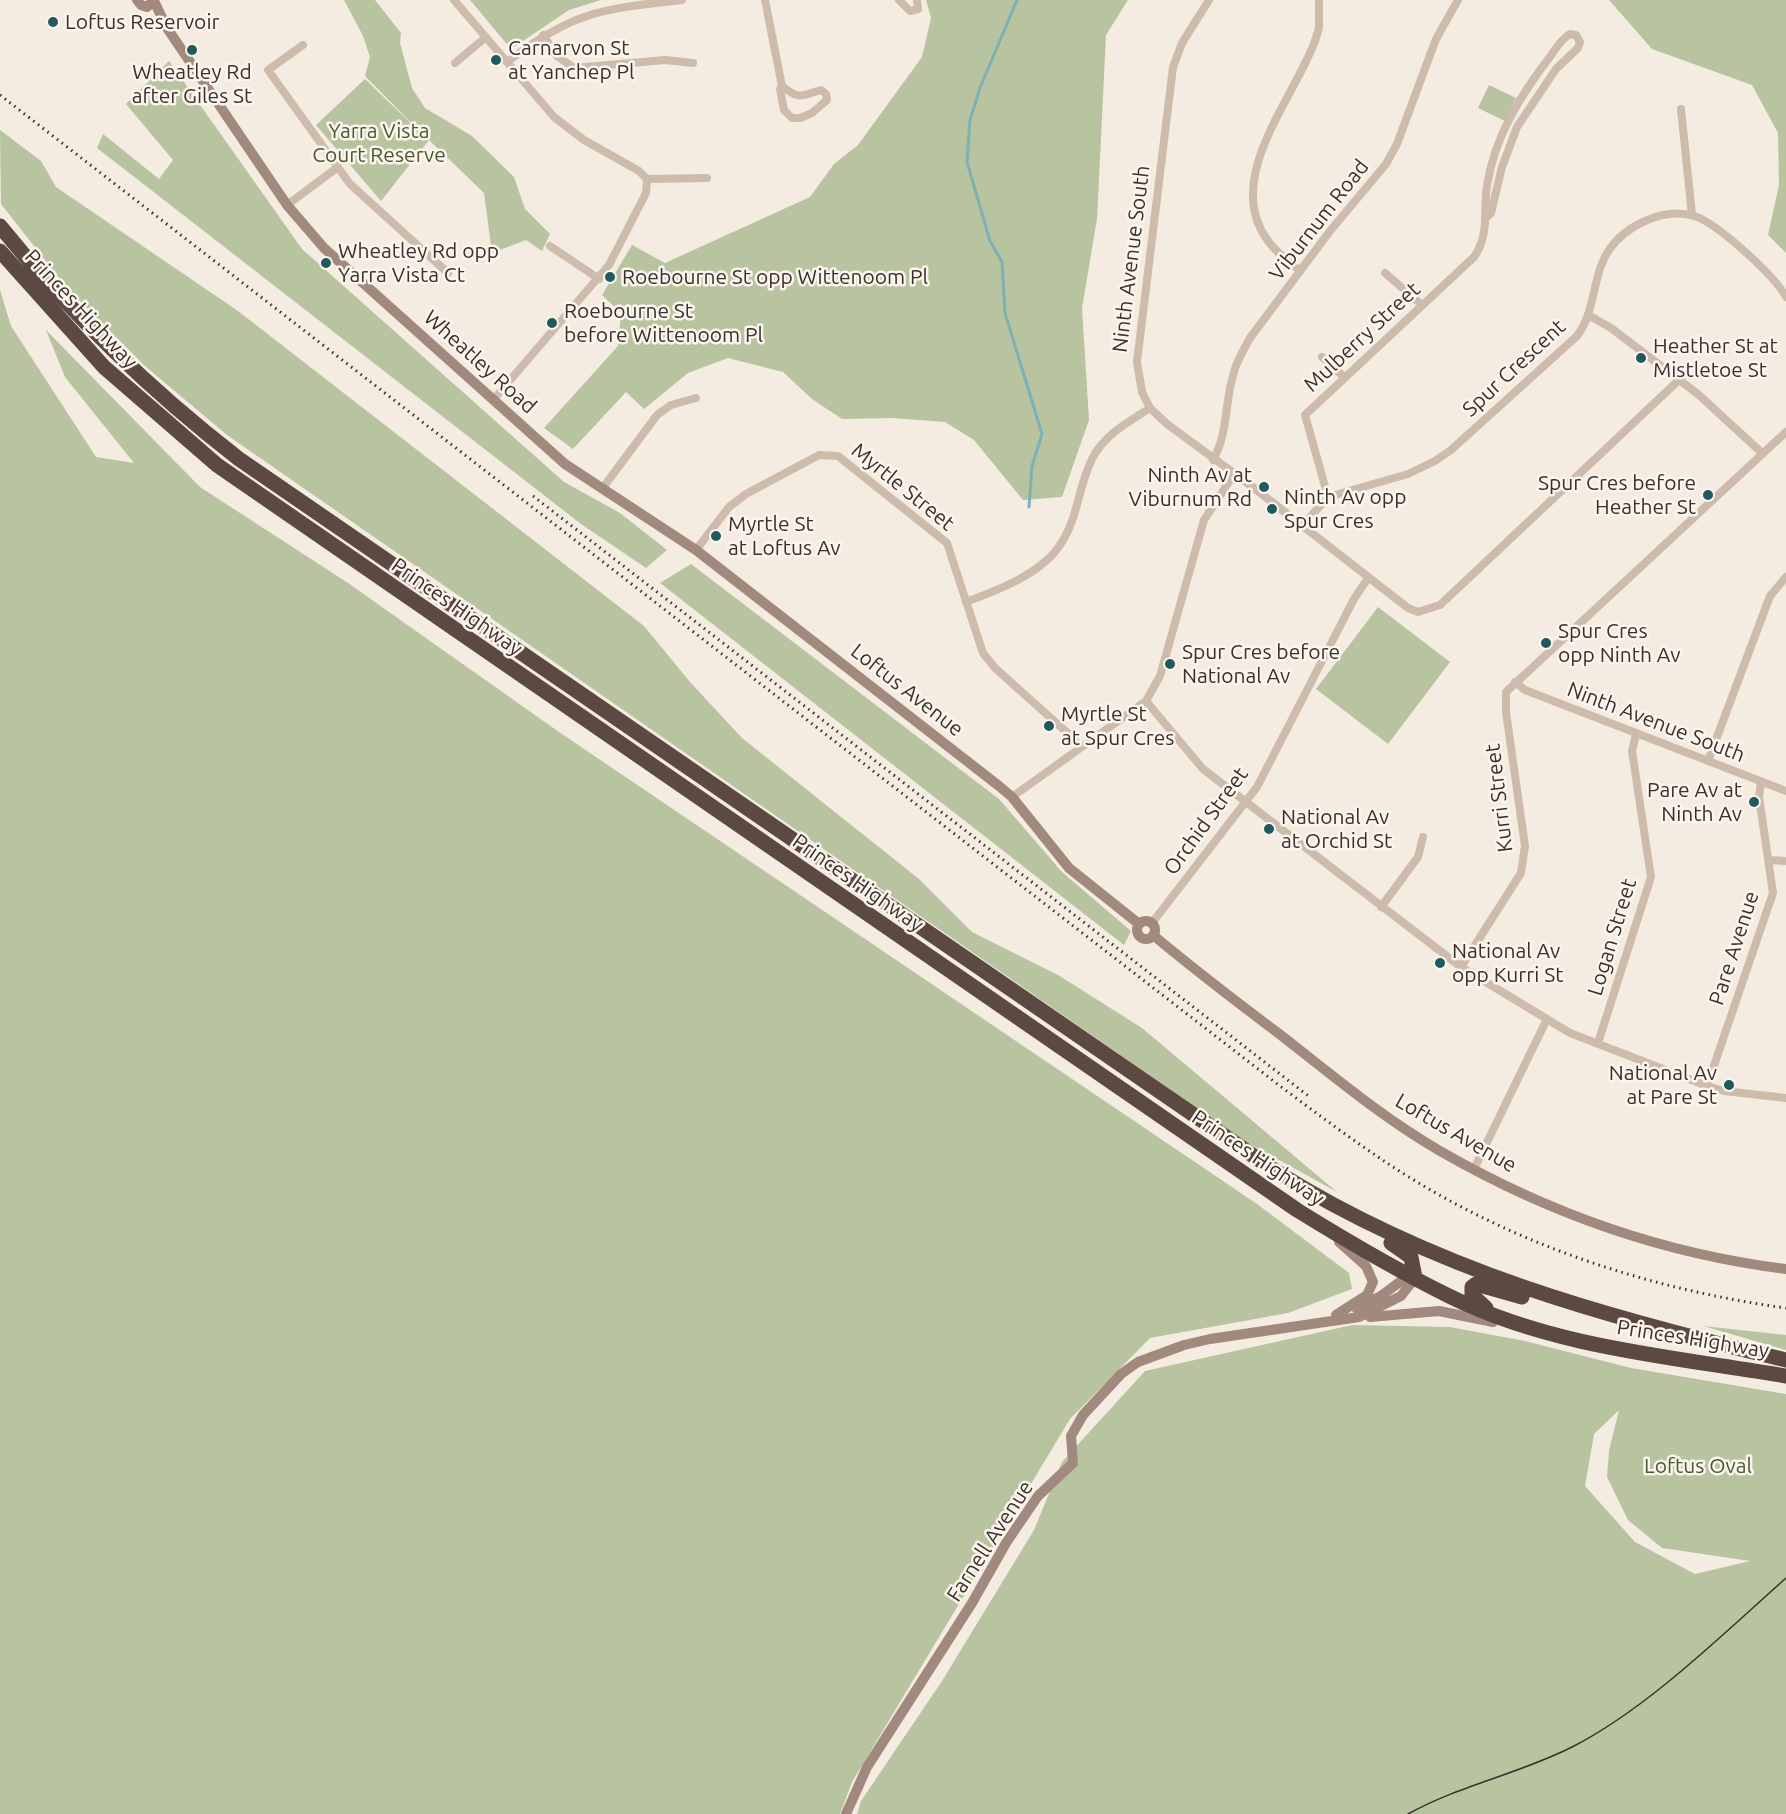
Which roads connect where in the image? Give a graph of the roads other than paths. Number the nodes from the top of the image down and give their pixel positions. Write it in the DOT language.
graph roads {
  1 [pos="454,0"];
  2 [pos="682,0"];
  3 [pos="765,0"];
  4 [pos="899,0"];
  5 [pos="917,0"];
  6 [pos="1209,0"];
  7 [pos="1319,0"];
  8 [pos="1458,0"];
  9 [pos="148,2"];
  10 [pos="543,35"];
  11 [pos="486,38"];
  12 [pos="303,45"];
  13 [pos="507,62"];
  14 [pos="455,63"];
  15 [pos="693,63"];
  16 [pos="782,86"];
  17 [pos="1681,109"];
  18 [pos="338,167"];
  19 [pos="707,178"];
  20 [pos="647,179"];
  21 [pos="286,205"];
  22 [pos="1692,215"];
  23 [pos="1487,217"];
  24 [pos="0,226"];
  25 [pos="550,246"];
  26 [pos="0,251"];
  27 [pos="1300,272"];
  28 [pos="448,273"];
  29 [pos="1385,273"];
  30 [pos="599,279"];
  31 [pos="1786,297"];
  32 [pos="1422,305"];
  33 [pos="1588,315"];
  34 [pos="1322,357"];
  35 [pos="1344,377"];
  36 [pos="1679,380"];
  37 [pos="696,398"];
  38 [pos="493,400"];
  39 [pos="1150,408"];
  40 [pos="1786,432"];
  41 [pos="1762,453"];
  42 [pos="1213,460"];
  43 [pos="1234,474"];
  44 [pos="602,489"];
  45 [pos="1328,497"];
  46 [pos="632,507"];
  47 [pos="1302,526"];
  48 [pos="696,550"];
  49 [pos="1786,577"];
  50 [pos="1368,578"];
  51 [pos="966,602"];
  52 [pos="1515,682"];
  53 [pos="1146,701"];
  54 [pos="1636,734"];
  55 [pos="1078,747"];
  56 [pos="1708,761"];
  57 [pos="1761,782"];
  58 [pos="1786,791"];
  59 [pos="1012,797"];
  60 [pos="1246,802"];
  61 [pos="1423,837"];
  62 [pos="1769,860"];
  63 [pos="1786,861"];
  64 [pos="1381,907"];
  65 [pos="1139,924"];
  66 [pos="1153,929"];
  67 [pos="1461,967"];
  68 [pos="1546,1021"];
  69 [pos="1598,1043"];
  70 [pos="1707,1086"];
  71 [pos="1786,1098"];
  72 [pos="1474,1169"];
  73 [pos="1333,1206"];
  74 [pos="1297,1210"];
  75 [pos="1465,1266"];
  76 [pos="1786,1269"];
  77 [pos="1413,1274"];
  78 [pos="1583,1308"];
  79 [pos="1494,1313"];
  80 [pos="1336,1315"];
  81 [pos="1348,1320"];
  82 [pos="1310,1324"];
  83 [pos="1535,1328"];
  84 [pos="1786,1360"];
  85 [pos="1786,1376"];
  86 [pos="846,1814"];
  1 -- 11 [label="street"];
  2 -- 10 [label="street"];
  3 -- 16 [label="street"];
  4 -- 5 [label="street"];
  6 -- 39 [label="street, Ninth Avenue South"];
  7 -- 27 [label="street"];
  8 -- 27 [label="street, Viburnum Road"];
  9 -- 21 [label="street, Wheatley Road"];
  10 -- 13 [label="street"];
  10 -- 15 [label="street"];
  11 -- 13 [label="street"];
  11 -- 14 [label="street"];
  12 -- 18 [label="street"];
  13 -- 20 [label="street"];
  16 -- 16 [label="street"];
  17 -- 22 [label="street"];
  18 -- 21 [label="street"];
  18 -- 28 [label="street"];
  19 -- 20 [label="street"];
  20 -- 30 [label="street"];
  21 -- 38 [label="street, Wheatley Road"];
  22 -- 31 [label="street"];
  22 -- 33 [label="street, Spur Crescent"];
  23 -- 23 [label="street, Mulberry Street"];
  23 -- 32 [label="street, Mulberry Street"];
  24 -- 73 [label="highway, Princes Highway"];
  25 -- 30 [label="street"];
  26 -- 74 [label="highway, Princes Highway"];
  27 -- 42 [label="street, Viburnum Road"];
  29 -- 32 [label="street"];
  30 -- 38 [label="street"];
  32 -- 35 [label="street, Mulberry Street"];
  33 -- 36 [label="street"];
  33 -- 45 [label="street, Spur Crescent"];
  34 -- 35 [label="street"];
  35 -- 45 [label="street, Mulberry Street"];
  36 -- 41 [label="street"];
  36 -- 50 [label="street, Ninth Avenue South"];
  37 -- 44 [label="street"];
  38 -- 44 [label="street, Wheatley Road"];
  39 -- 42 [label="street, Ninth Avenue South"];
  39 -- 51 [label="street"];
  40 -- 41 [label="street"];
  41 -- 52 [label="street"];
  42 -- 43 [label="street, Ninth Avenue South"];
  43 -- 47 [label="street, Ninth Avenue South"];
  43 -- 53 [label="street"];
  44 -- 46 [label="street, Wheatley Road"];
  45 -- 47 [label="street"];
  46 -- 48 [label="street, Loftus Avenue"];
  47 -- 50 [label="street, Ninth Avenue South"];
  48 -- 51 [label="street, Myrtle Street"];
  48 -- 59 [label="street, Loftus Avenue"];
  49 -- 56 [label="street"];
  50 -- 60 [label="street, Orchid Street"];
  51 -- 55 [label="street, Myrtle Street"];
  52 -- 54 [label="street, Ninth Avenue South"];
  52 -- 67 [label="street, Kurri Street"];
  53 -- 55 [label="street"];
  53 -- 60 [label="street"];
  54 -- 56 [label="street, Ninth Avenue South"];
  54 -- 69 [label="street, Logan Street"];
  55 -- 59 [label="street"];
  56 -- 57 [label="street, Ninth Avenue South"];
  57 -- 58 [label="street, Ninth Avenue South"];
  57 -- 62 [label="street, Pare Avenue"];
  59 -- 65 [label="street, Loftus Avenue"];
  60 -- 64 [label="street"];
  60 -- 66 [label="street, Orchid Street"];
  61 -- 64 [label="street"];
  62 -- 63 [label="street"];
  62 -- 70 [label="street, Pare Avenue"];
  64 -- 67 [label="street"];
  65 -- 66 [label="street"];
  65 -- 66 [label="street"];
  66 -- 72 [label="street, Loftus Avenue"];
  67 -- 68 [label="street"];
  68 -- 69 [label="street"];
  68 -- 72 [label="street"];
  69 -- 70 [label="street"];
  70 -- 71 [label="street"];
  72 -- 76 [label="street, Loftus Avenue"];
  73 -- 75 [label="highway, Princes Highway"];
  73 -- 77 [label="highway"];
  74 -- 77 [label="highway, Princes Highway"];
  74 -- 80 [label="street"];
  75 -- 77 [label="highway"];
  75 -- 78 [label="highway, Princes Highway"];
  77 -- 79 [label="highway, Princes Highway"];
  77 -- 80 [label="street, Farnell Avenue"];
  77 -- 81 [label="street, Farnell Avenue"];
  78 -- 79 [label="highway"];
  78 -- 84 [label="highway, Princes Highway"];
  79 -- 83 [label="highway, Princes Highway"];
  80 -- 82 [label="street, Farnell Avenue"];
  81 -- 82 [label="street, Farnell Avenue"];
  81 -- 83 [label="street"];
  82 -- 86 [label="street, Farnell Avenue"];
  83 -- 85 [label="highway, Princes Highway"];
}
